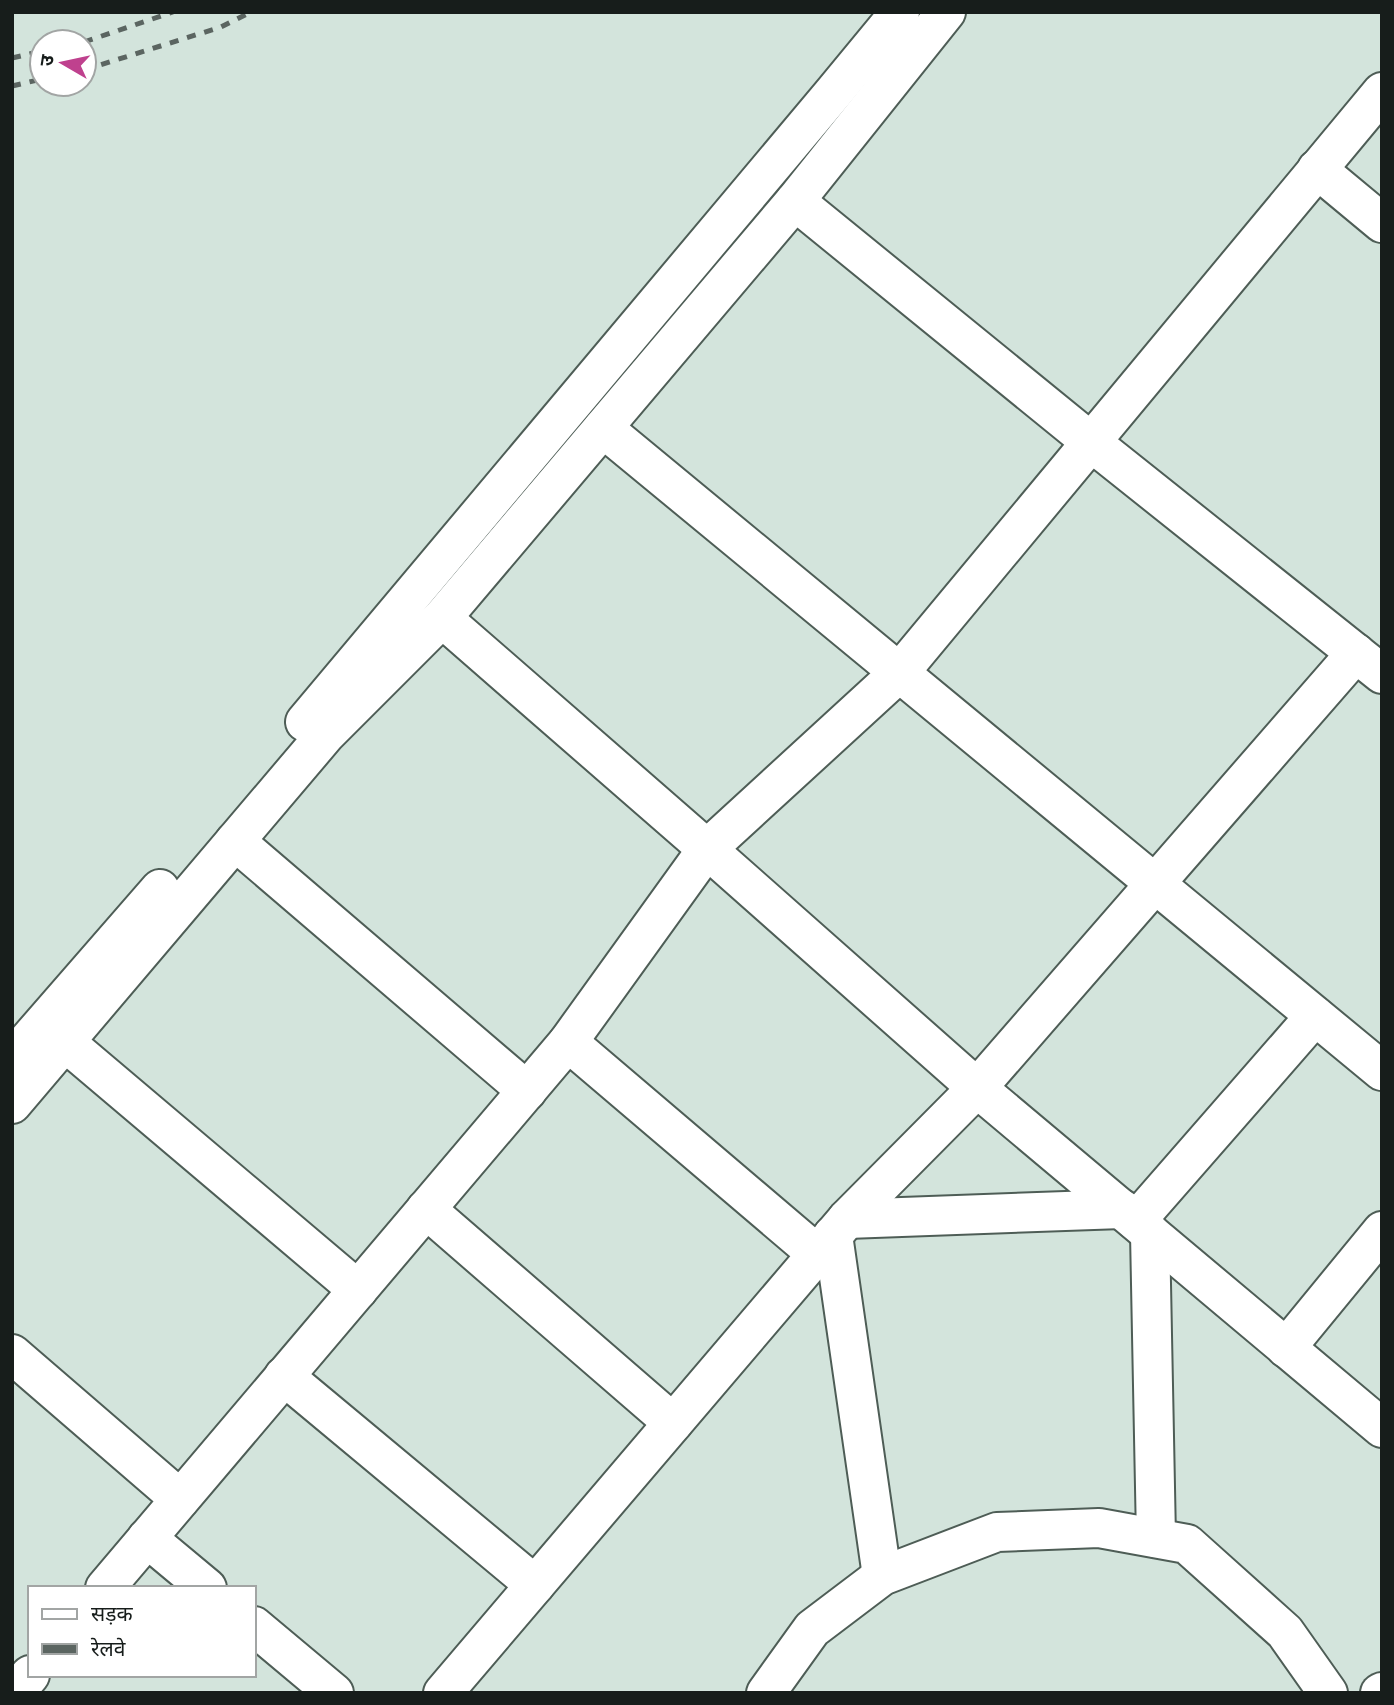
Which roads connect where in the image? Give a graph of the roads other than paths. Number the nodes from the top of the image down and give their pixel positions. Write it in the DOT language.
graph roads {
  1 [pos="900,12"];
  2 [pos="946,12"];
  3 [pos="1382,92"];
  4 [pos="1317,169"];
  5 [pos="795,201"];
  6 [pos="1382,223"];
  7 [pos="603,428"];
  8 [pos="1091,442"];
  9 [pos="442,618"];
  10 [pos="1369,663"];
  11 [pos="900,673"];
  12 [pos="235,841"];
  13 [pos="707,849"];
  14 [pos="1155,884"];
  15 [pos="1315,1016"];
  16 [pos="65,1042"];
  17 [pos="568,1042"];
  18 [pos="12,1059"];
  19 [pos="1382,1071"];
  20 [pos="977,1088"];
  21 [pos="527,1091"];
  22 [pos="12,1104"];
  23 [pos="426,1209"];
  24 [pos="1136,1221"];
  25 [pos="1382,1231"];
  26 [pos="833,1236"];
  27 [pos="358,1290"];
  28 [pos="1286,1348"];
  29 [pos="12,1354"];
  30 [pos="284,1376"];
  31 [pos="673,1423"];
  32 [pos="1382,1428"];
  33 [pos="180,1499"];
  34 [pos="147,1538"];
  35 [pos="1156,1538"];
  36 [pos="882,1576"];
  37 [pos="535,1585"];
  38 [pos="106,1586"];
  39 [pos="205,1586"];
  40 [pos="256,1628"];
  41 [pos="28,1677"];
  42 [pos="15,1693"];
  43 [pos="334,1693"];
  44 [pos="443,1693"];
  45 [pos="766,1693"];
  46 [pos="1328,1693"];
  1 -- 18 [label="street"];
  2 -- 5 [label="street"];
  3 -- 4 [label="street"];
  4 -- 6 [label="street"];
  4 -- 8 [label="street"];
  5 -- 7 [label="street"];
  5 -- 8 [label="street"];
  7 -- 9 [label="street"];
  7 -- 11 [label="street"];
  8 -- 10 [label="street"];
  8 -- 11 [label="street"];
  9 -- 12 [label="street"];
  9 -- 13 [label="street"];
  10 -- 14 [label="street"];
  11 -- 13 [label="street"];
  11 -- 14 [label="street"];
  12 -- 16 [label="street"];
  12 -- 21 [label="street"];
  13 -- 17 [label="street"];
  13 -- 20 [label="street"];
  14 -- 15 [label="street"];
  14 -- 20 [label="street"];
  15 -- 19 [label="street"];
  15 -- 24 [label="street"];
  16 -- 22 [label="street"];
  16 -- 27 [label="street"];
  17 -- 21 [label="street"];
  17 -- 26 [label="street"];
  20 -- 24 [label="street"];
  20 -- 26 [label="street"];
  21 -- 23 [label="street"];
  23 -- 27 [label="street"];
  23 -- 31 [label="street"];
  24 -- 26 [label="street"];
  24 -- 28 [label="street"];
  24 -- 35 [label="street"];
  25 -- 28 [label="street"];
  26 -- 31 [label="street"];
  26 -- 36 [label="street"];
  27 -- 30 [label="street"];
  28 -- 32 [label="street"];
  29 -- 33 [label="street"];
  30 -- 33 [label="street"];
  30 -- 37 [label="street"];
  31 -- 37 [label="street"];
  33 -- 34 [label="street"];
  34 -- 38 [label="street"];
  34 -- 39 [label="street"];
  35 -- 36 [label="street"];
  35 -- 46 [label="street"];
  36 -- 45 [label="street"];
  37 -- 44 [label="street"];
  40 -- 43 [label="street"];
  41 -- 42 [label="street"];
}
